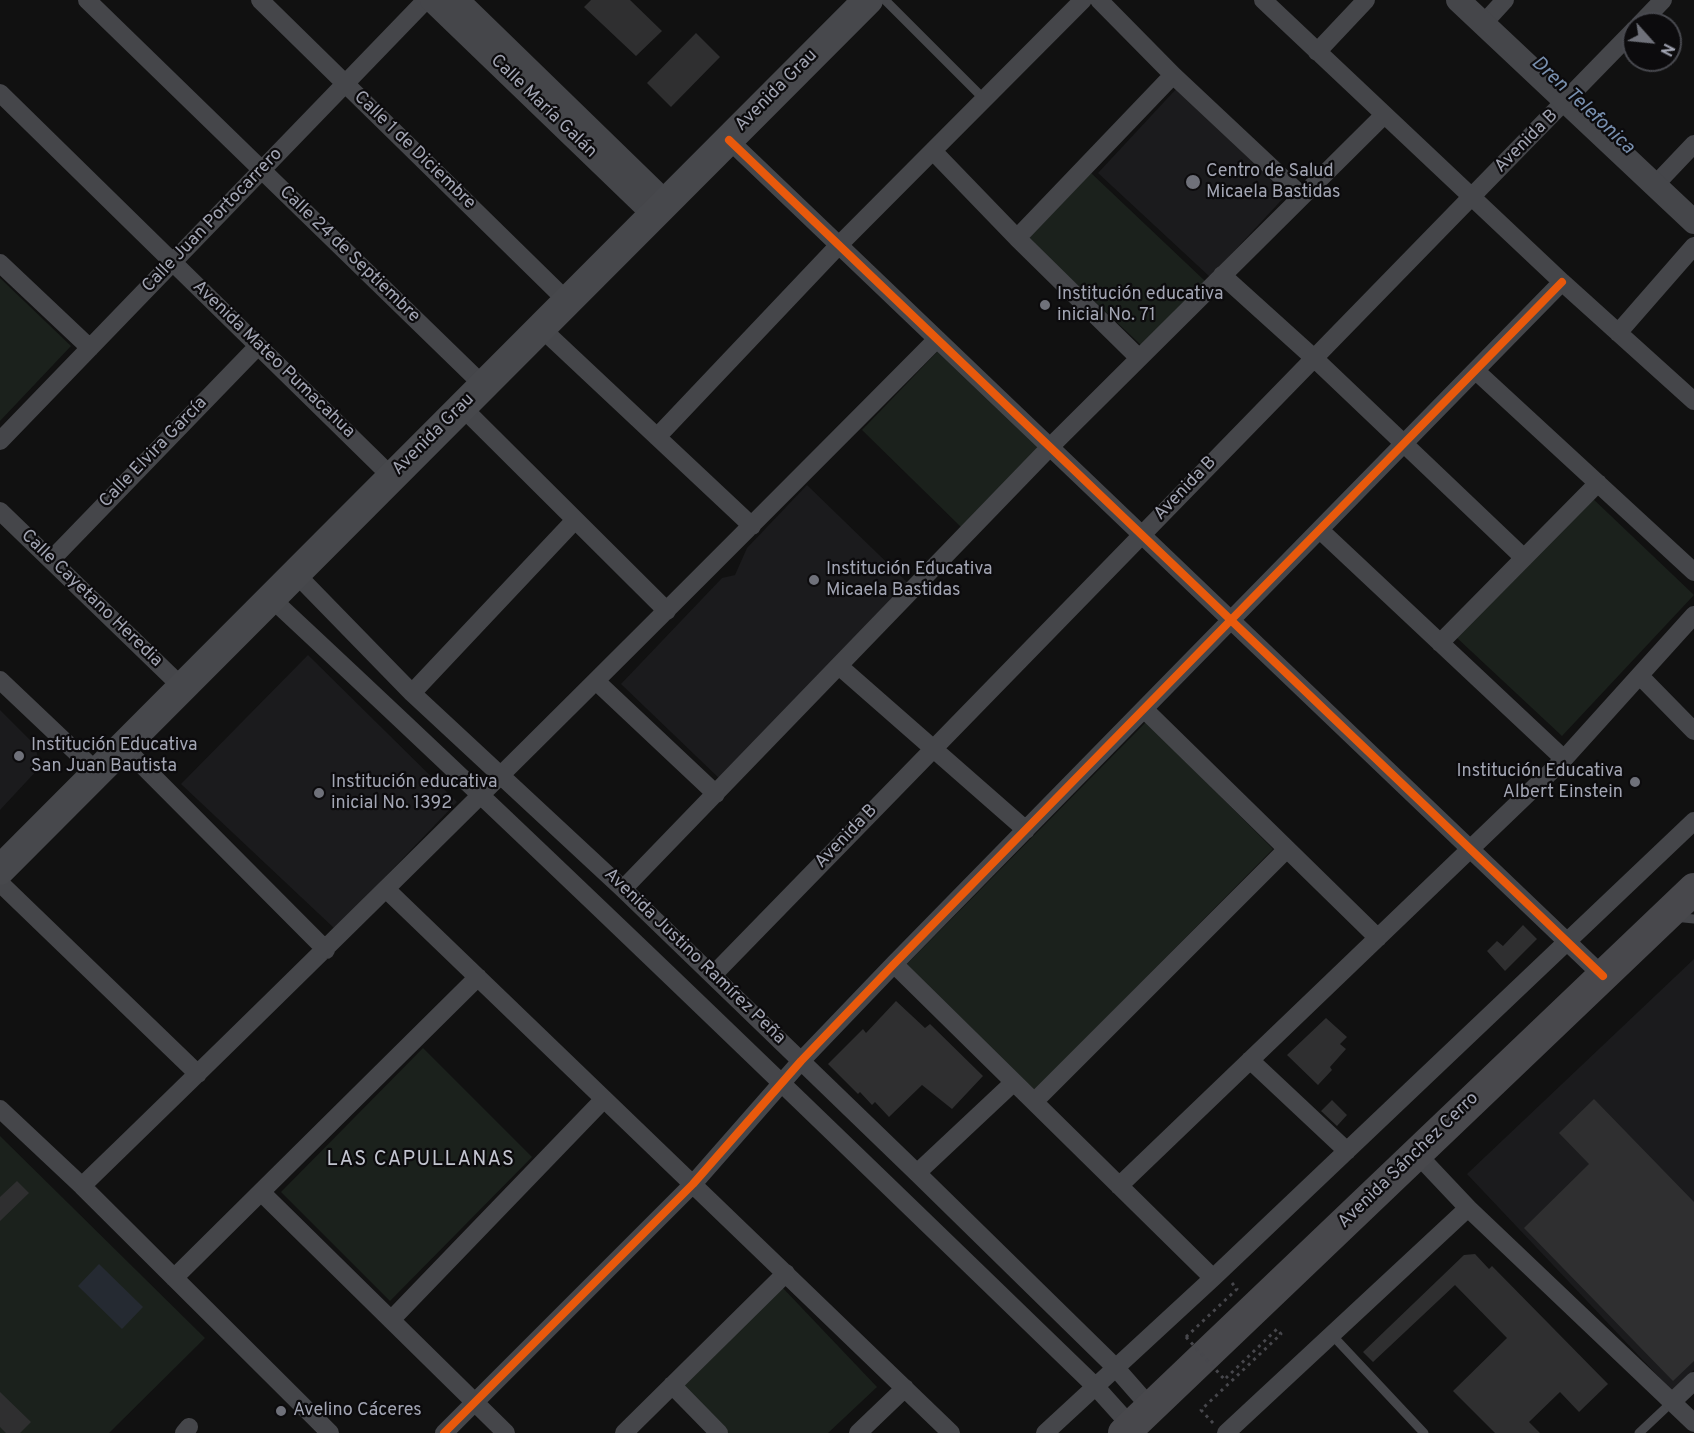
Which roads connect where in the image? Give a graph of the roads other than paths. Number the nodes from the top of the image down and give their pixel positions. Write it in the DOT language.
graph roads {
  1 [pos="87,0"];
  2 [pos="260,0"];
  3 [pos="426,0"];
  4 [pos="432,0"];
  5 [pos="456,0"];
  6 [pos="868,0"];
  7 [pos="885,0"];
  8 [pos="1083,0"];
  9 [pos="1099,0"];
  10 [pos="1263,0"];
  11 [pos="1366,0"];
  12 [pos="1458,0"];
  13 [pos="1505,0"];
  14 [pos="1663,0"];
  15 [pos="1652,12"];
  16 [pos="1483,24"];
  17 [pos="1622,43"];
  18 [pos="1317,52"];
  19 [pos="1173,75"];
  20 [pos="346,84"];
  21 [pos="0,93"];
  22 [pos="984,99"];
  23 [pos="1567,102"];
  24 [pos="1384,115"];
  25 [pos="729,140"];
  26 [pos="1694,144"];
  27 [pos="933,151"];
  28 [pos="262,170"];
  29 [pos="1654,184"];
  30 [pos="1302,196"];
  31 [pos="1473,197"];
  32 [pos="661,209"];
  33 [pos="1694,222"];
  34 [pos="1017,238"];
  35 [pos="839,245"];
  36 [pos="1694,246"];
  37 [pos="173,262"];
  38 [pos="0,263"];
  39 [pos="1222,275"];
  40 [pos="1562,282"];
  41 [pos="567,301"];
  42 [pos="541,328"];
  43 [pos="1618,333"];
  44 [pos="937,339"];
  45 [pos="258,346"];
  46 [pos="90,348"];
  47 [pos="1139,358"];
  48 [pos="1314,359"];
  49 [pos="1476,371"];
  50 [pos="483,385"];
  51 [pos="1694,401"];
  52 [pos="462,407"];
  53 [pos="657,437"];
  54 [pos="0,441"];
  55 [pos="1405,443"];
  56 [pos="1050,447"];
  57 [pos="392,477"];
  58 [pos="1598,483"];
  59 [pos="0,511"];
  60 [pos="575,519"];
  61 [pos="752,526"];
  62 [pos="1320,530"];
  63 [pos="1142,535"];
  64 [pos="1524,558"];
  65 [pos="51,560"];
  66 [pos="1694,572"];
  67 [pos="297,575"];
  68 [pos="272,599"];
  69 [pos="667,611"];
  70 [pos="1694,615"];
  71 [pos="1231,621"];
  72 [pos="1440,644"];
  73 [pos="839,666"];
  74 [pos="1640,676"];
  75 [pos="0,680"];
  76 [pos="597,682"];
  77 [pos="182,687"];
  78 [pos="411,693"];
  79 [pos="1144,709"];
  80 [pos="1694,731"];
  81 [pos="123,746"];
  82 [pos="931,749"];
  83 [pos="1564,759"];
  84 [pos="97,772"];
  85 [pos="499,775"];
  86 [pos="481,794"];
  87 [pos="716,794"];
  88 [pos="1694,821"];
  89 [pos="1026,830"];
  90 [pos="1287,849"];
  91 [pos="1470,849"];
  92 [pos="0,870"];
  93 [pos="0,883"];
  94 [pos="623,889"];
  95 [pos="1694,889"];
  96 [pos="387,890"];
  97 [pos="1680,918"];
  98 [pos="1378,938"];
  99 [pos="1568,942"];
  100 [pos="326,950"];
  101 [pos="894,964"];
  102 [pos="714,974"];
  103 [pos="1603,976"];
  104 [pos="478,977"];
  105 [pos="1250,1060"];
  106 [pos="801,1061"];
  107 [pos="198,1074"];
  108 [pos="783,1082"];
  109 [pos="1014,1082"];
  110 [pos="604,1099"];
  111 [pos="1034,1102"];
  112 [pos="0,1109"];
  113 [pos="1347,1150"];
  114 [pos="1417,1154"];
  115 [pos="917,1173"];
  116 [pos="693,1184"];
  117 [pos="82,1186"];
  118 [pos="1119,1186"];
  119 [pos="261,1192"];
  120 [pos="1468,1208"];
  121 [pos="786,1274"];
  122 [pos="174,1278"];
  123 [pos="1218,1284"];
  124 [pos="391,1320"];
  125 [pos="1332,1335"];
  126 [pos="1115,1367"];
  127 [pos="1694,1381"];
  128 [pos="672,1385"];
  129 [pos="1095,1386"];
  130 [pos="905,1388"];
  131 [pos="474,1402"];
  132 [pos="1672,1402"];
  133 [pos="1135,1422"];
  134 [pos="1694,1423"];
  135 [pos="322,1431"];
  136 [pos="444,1433"];
  137 [pos="506,1433"];
  138 [pos="624,1433"];
  139 [pos="719,1433"];
  140 [pos="858,1433"];
  141 [pos="951,1433"];
  142 [pos="1046,1433"];
  143 [pos="1226,1433"];
  144 [pos="1424,1433"];
  145 [pos="1639,1433"];
  1 -- 28 [label="street, Calle 24 de Septiembre"];
  2 -- 20 [label="street, Calle 1 de Diciembre"];
  3 -- 20 [label="street, Calle Juan Portocarrero"];
  4 -- 32 [label="street, Calle María Galán"];
  5 -- 32 [label="street, Calle María Galán"];
  6 -- 25 [label="main road, Avenida Grau"];
  7 -- 22 [label="lane"];
  8 -- 22 [label="street"];
  9 -- 19 [label="street"];
  10 -- 18 [label="street"];
  11 -- 18 [label="street"];
  12 -- 16 [label="street"];
  13 -- 16 [label="street"];
  14 -- 15 [label="street"];
  16 -- 23 [label="street"];
  17 -- 23 [label="street, Avenida B"];
  18 -- 24 [label="street"];
  19 -- 30 [label="street"];
  19 -- 34 [label="street"];
  20 -- 28 [label="street, Calle Juan Portocarrero"];
  20 -- 41 [label="street, Calle 1 de Diciembre"];
  21 -- 37 [label="street, Avenida Mateo Pumacahua"];
  22 -- 27 [label="street"];
  23 -- 29 [label="street"];
  23 -- 31 [label="street, Avenida B"];
  24 -- 30 [label="street"];
  24 -- 31 [label="street"];
  25 -- 32 [label="main road, Avenida Grau"];
  25 -- 35 [label="street"];
  26 -- 29 [label="street"];
  27 -- 34 [label="street"];
  27 -- 35 [label="street"];
  28 -- 37 [label="street, Calle Juan Portocarrero"];
  28 -- 50 [label="street, Calle 24 de Septiembre"];
  29 -- 33 [label="street"];
  30 -- 39 [label="street"];
  31 -- 40 [label="street"];
  31 -- 48 [label="street, Avenida B"];
  32 -- 41 [label="main road, Avenida Grau"];
  34 -- 47 [label="street"];
  35 -- 44 [label="street"];
  35 -- 53 [label="street"];
  36 -- 43 [label="street"];
  37 -- 45 [label="street, Avenida Mateo Pumacahua"];
  37 -- 46 [label="street, Calle Juan Portocarrero"];
  38 -- 46 [label="street"];
  39 -- 47 [label="street"];
  39 -- 48 [label="street"];
  40 -- 43 [label="street"];
  40 -- 49 [label="street"];
  41 -- 42 [label="main road, Avenida Grau"];
  42 -- 50 [label="main road, Avenida Grau"];
  42 -- 53 [label="street"];
  43 -- 51 [label="street"];
  44 -- 56 [label="street"];
  44 -- 61 [label="street"];
  45 -- 57 [label="street, Avenida Mateo Pumacahua"];
  45 -- 65 [label="street, Calle Elvira García"];
  46 -- 54 [label="street, Calle Juan Portocarrero"];
  47 -- 56 [label="street"];
  48 -- 55 [label="street"];
  48 -- 63 [label="street, Avenida B"];
  49 -- 55 [label="street"];
  49 -- 58 [label="street"];
  50 -- 52 [label="main road, Avenida Grau"];
  52 -- 57 [label="main road, Avenida Grau"];
  52 -- 60 [label="street"];
  53 -- 61 [label="street"];
  55 -- 62 [label="street"];
  55 -- 64 [label="street"];
  56 -- 63 [label="street"];
  56 -- 73 [label="street"];
  57 -- 67 [label="main road, Avenida Grau"];
  58 -- 64 [label="street"];
  58 -- 66 [label="street"];
  59 -- 65 [label="street, Calle Cayetano Heredia"];
  60 -- 69 [label="street"];
  60 -- 78 [label="street"];
  61 -- 69 [label="street"];
  62 -- 71 [label="street"];
  62 -- 72 [label="street"];
  63 -- 71 [label="street"];
  63 -- 82 [label="street, Avenida B"];
  64 -- 72 [label="street"];
  65 -- 77 [label="street, Calle Cayetano Heredia"];
  67 -- 68 [label="main road, Avenida Grau"];
  67 -- 78 [label="street, Avenida Justino Ramírez Peña"];
  68 -- 77 [label="main road, Avenida Grau"];
  68 -- 86 [label="street, Avenida Justino Ramírez Peña"];
  69 -- 76 [label="street"];
  70 -- 74 [label="street"];
  71 -- 79 [label="street"];
  71 -- 91 [label="street"];
  72 -- 83 [label="street"];
  73 -- 82 [label="street"];
  73 -- 87 [label="street"];
  74 -- 80 [label="street"];
  74 -- 83 [label="street"];
  75 -- 84 [label="street"];
  76 -- 85 [label="street"];
  76 -- 87 [label="street"];
  77 -- 81 [label="main road, Avenida Grau"];
  78 -- 85 [label="street, Avenida Justino Ramírez Peña"];
  79 -- 89 [label="street"];
  79 -- 90 [label="street"];
  81 -- 84 [label="main road, Avenida Grau"];
  81 -- 100 [label="street"];
  82 -- 89 [label="street"];
  82 -- 102 [label="street, Avenida B"];
  83 -- 91 [label="street"];
  84 -- 92 [label="main road, Avenida Grau"];
  85 -- 86 [label="street"];
  85 -- 94 [label="street, Avenida Justino Ramírez Peña"];
  86 -- 96 [label="street"];
  86 -- 108 [label="street, Avenida Justino Ramírez Peña"];
  87 -- 94 [label="street"];
  88 -- 99 [label="street"];
  89 -- 101 [label="street"];
  90 -- 98 [label="street"];
  90 -- 111 [label="street"];
  91 -- 98 [label="street"];
  91 -- 99 [label="street"];
  93 -- 107 [label="street"];
  94 -- 102 [label="street, Avenida Justino Ramírez Peña"];
  95 -- 97 [label="highway, Avenida Sánchez Cerro"];
  96 -- 100 [label="street"];
  96 -- 104 [label="street"];
  97 -- 103 [label="highway, Avenida Sánchez Cerro"];
  98 -- 105 [label="street"];
  99 -- 103 [label="street"];
  99 -- 113 [label="street"];
  100 -- 107 [label="street"];
  101 -- 106 [label="street"];
  101 -- 109 [label="street"];
  102 -- 106 [label="street, Avenida Justino Ramírez Peña"];
  103 -- 114 [label="highway, Avenida Sánchez Cerro"];
  104 -- 110 [label="street"];
  104 -- 119 [label="street"];
  105 -- 113 [label="street"];
  105 -- 118 [label="street"];
  106 -- 108 [label="street"];
  106 -- 115 [label="street, Avenida Justino Ramírez Peña"];
  107 -- 117 [label="street"];
  108 -- 116 [label="street"];
  108 -- 129 [label="street, Avenida Justino Ramírez Peña"];
  109 -- 111 [label="street"];
  109 -- 115 [label="street"];
  110 -- 116 [label="street"];
  110 -- 124 [label="street"];
  111 -- 118 [label="street"];
  112 -- 117 [label="street"];
  113 -- 123 [label="street"];
  114 -- 120 [label="street"];
  114 -- 133 [label="highway, Avenida Sánchez Cerro"];
  115 -- 126 [label="street, Avenida Justino Ramírez Peña"];
  116 -- 121 [label="street"];
  116 -- 131 [label="street"];
  117 -- 122 [label="street"];
  118 -- 123 [label="street"];
  119 -- 122 [label="street"];
  119 -- 124 [label="street"];
  120 -- 125 [label="street"];
  120 -- 132 [label="street"];
  121 -- 128 [label="street"];
  121 -- 130 [label="street"];
  122 -- 135 [label="street"];
  123 -- 126 [label="street"];
  124 -- 131 [label="street"];
  125 -- 143 [label="street"];
  125 -- 144 [label="lane"];
  126 -- 129 [label="street"];
  126 -- 133 [label="street, Avenida Justino Ramírez Peña"];
  127 -- 132 [label="street"];
  128 -- 138 [label="street"];
  128 -- 139 [label="street"];
  129 -- 133 [label="street, Avenida Justino Ramírez Peña"];
  129 -- 142 [label="street"];
  130 -- 140 [label="street"];
  130 -- 141 [label="street"];
  131 -- 136 [label="street"];
  131 -- 137 [label="street"];
  132 -- 134 [label="street"];
  132 -- 145 [label="lane"];
}
